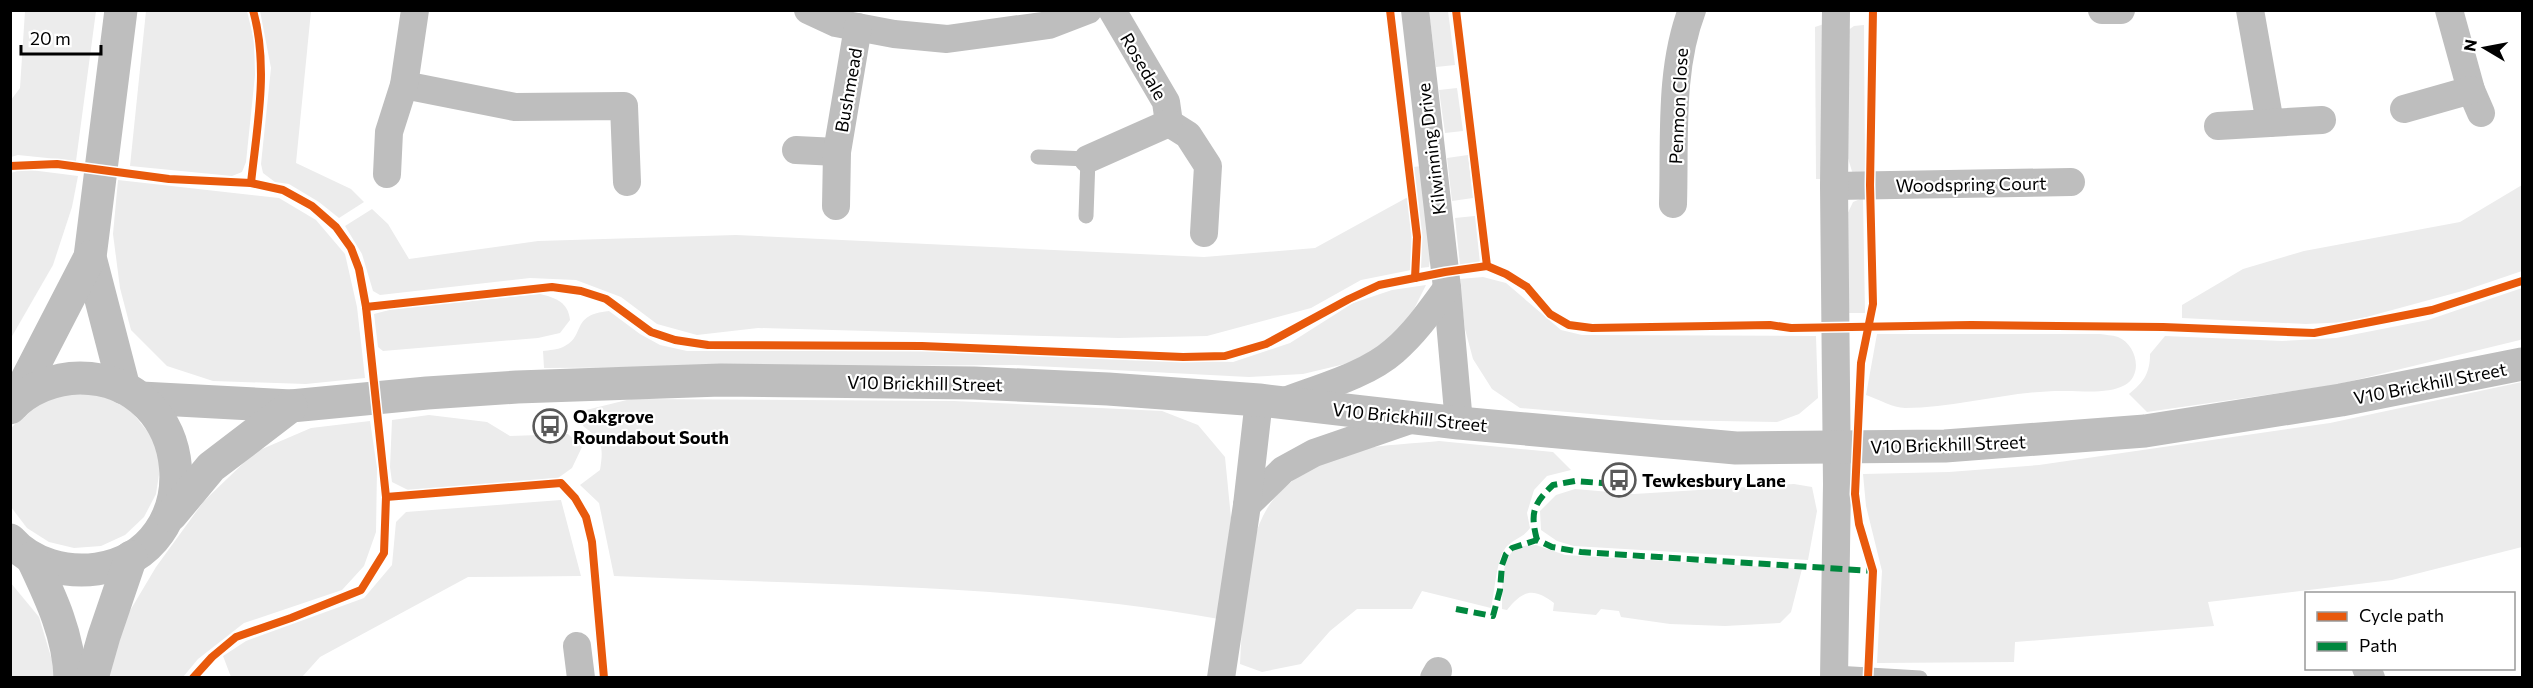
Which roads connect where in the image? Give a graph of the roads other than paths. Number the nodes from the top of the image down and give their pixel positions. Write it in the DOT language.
graph roads {
  1 [pos="121,10"];
  2 [pos="415,10"];
  3 [pos="808,10"];
  4 [pos="1088,10"];
  5 [pos="1112,10"];
  6 [pos="1415,10"];
  7 [pos="1692,10"];
  8 [pos="1836,10"];
  9 [pos="2102,10"];
  10 [pos="2121,10"];
  11 [pos="2250,10"];
  12 [pos="2449,10"];
  13 [pos="995,22"];
  14 [pos="858,27"];
  15 [pos="404,85"];
  16 [pos="2404,109"];
  17 [pos="2322,120"];
  18 [pos="1169,123"];
  19 [pos="2270,123"];
  20 [pos="2218,126"];
  21 [pos="796,150"];
  22 [pos="837,152"];
  23 [pos="1038,157"];
  24 [pos="1088,159"];
  25 [pos="387,174"];
  26 [pos="627,182"];
  27 [pos="2071,182"];
  28 [pos="1834,186"];
  29 [pos="1673,204"];
  30 [pos="836,206"];
  31 [pos="1086,216"];
  32 [pos="1204,233"];
  33 [pos="90,256"];
  34 [pos="1447,288"];
  35 [pos="2523,364"];
  36 [pos="132,393"];
  37 [pos="1270,401"];
  38 [pos="12,406"];
  39 [pos="291,406"];
  40 [pos="1415,418"];
  41 [pos="1459,423"];
  42 [pos="1247,505"];
  43 [pos="165,522"];
  44 [pos="17,547"];
  45 [pos="131,557"];
  46 [pos="577,646"];
  47 [pos="1835,675"];
  48 [pos="70,678"];
  49 [pos="92,678"];
  50 [pos="581,678"];
  51 [pos="1221,678"];
  52 [pos="1920,678"];
  1 -- 33 [label="street"];
  2 -- 15 [label="street"];
  3 -- 14 [label="street"];
  4 -- 13 [label="street"];
  5 -- 18 [label="street, Rosedale"];
  6 -- 34 [label="street, Kilwinning Drive"];
  7 -- 29 [label="street, Penmon Close"];
  8 -- 28 [label="street"];
  9 -- 10 [label="street"];
  11 -- 19 [label="street"];
  12 -- 16 [label="street"];
  13 -- 14 [label="street"];
  14 -- 22 [label="street, Bushmead"];
  15 -- 25 [label="street"];
  15 -- 26 [label="street"];
  17 -- 19 [label="street"];
  18 -- 24 [label="street, Rosedale"];
  18 -- 32 [label="street, Rosedale"];
  19 -- 20 [label="street"];
  21 -- 22 [label="street, Bushmead"];
  22 -- 30 [label="street, Bushmead"];
  23 -- 24 [label="lane"];
  24 -- 31 [label="lane"];
  27 -- 28 [label="street, Woodspring Court"];
  28 -- 47 [label="street"];
  33 -- 36 [label="street"];
  33 -- 38 [label="street"];
  34 -- 37 [label="street"];
  34 -- 41 [label="street, Kilwinning Drive"];
  35 -- 41 [label="street, V10 Brickhill Street"];
  36 -- 38 [label="street"];
  36 -- 39 [label="street, V10 Brickhill Street"];
  36 -- 43 [label="street"];
  37 -- 39 [label="street, V10 Brickhill Street"];
  37 -- 40 [label="street, V10 Brickhill Street"];
  37 -- 42 [label="street"];
  39 -- 43 [label="street, V10 Brickhill Street"];
  40 -- 41 [label="street, V10 Brickhill Street"];
  40 -- 42 [label="street"];
  42 -- 51 [label="street"];
  43 -- 45 [label="street, V10 Brickhill Street"];
  44 -- 45 [label="street"];
  44 -- 48 [label="street"];
  45 -- 49 [label="street"];
  46 -- 50 [label="street"];
  47 -- 52 [label="lane"];
}
